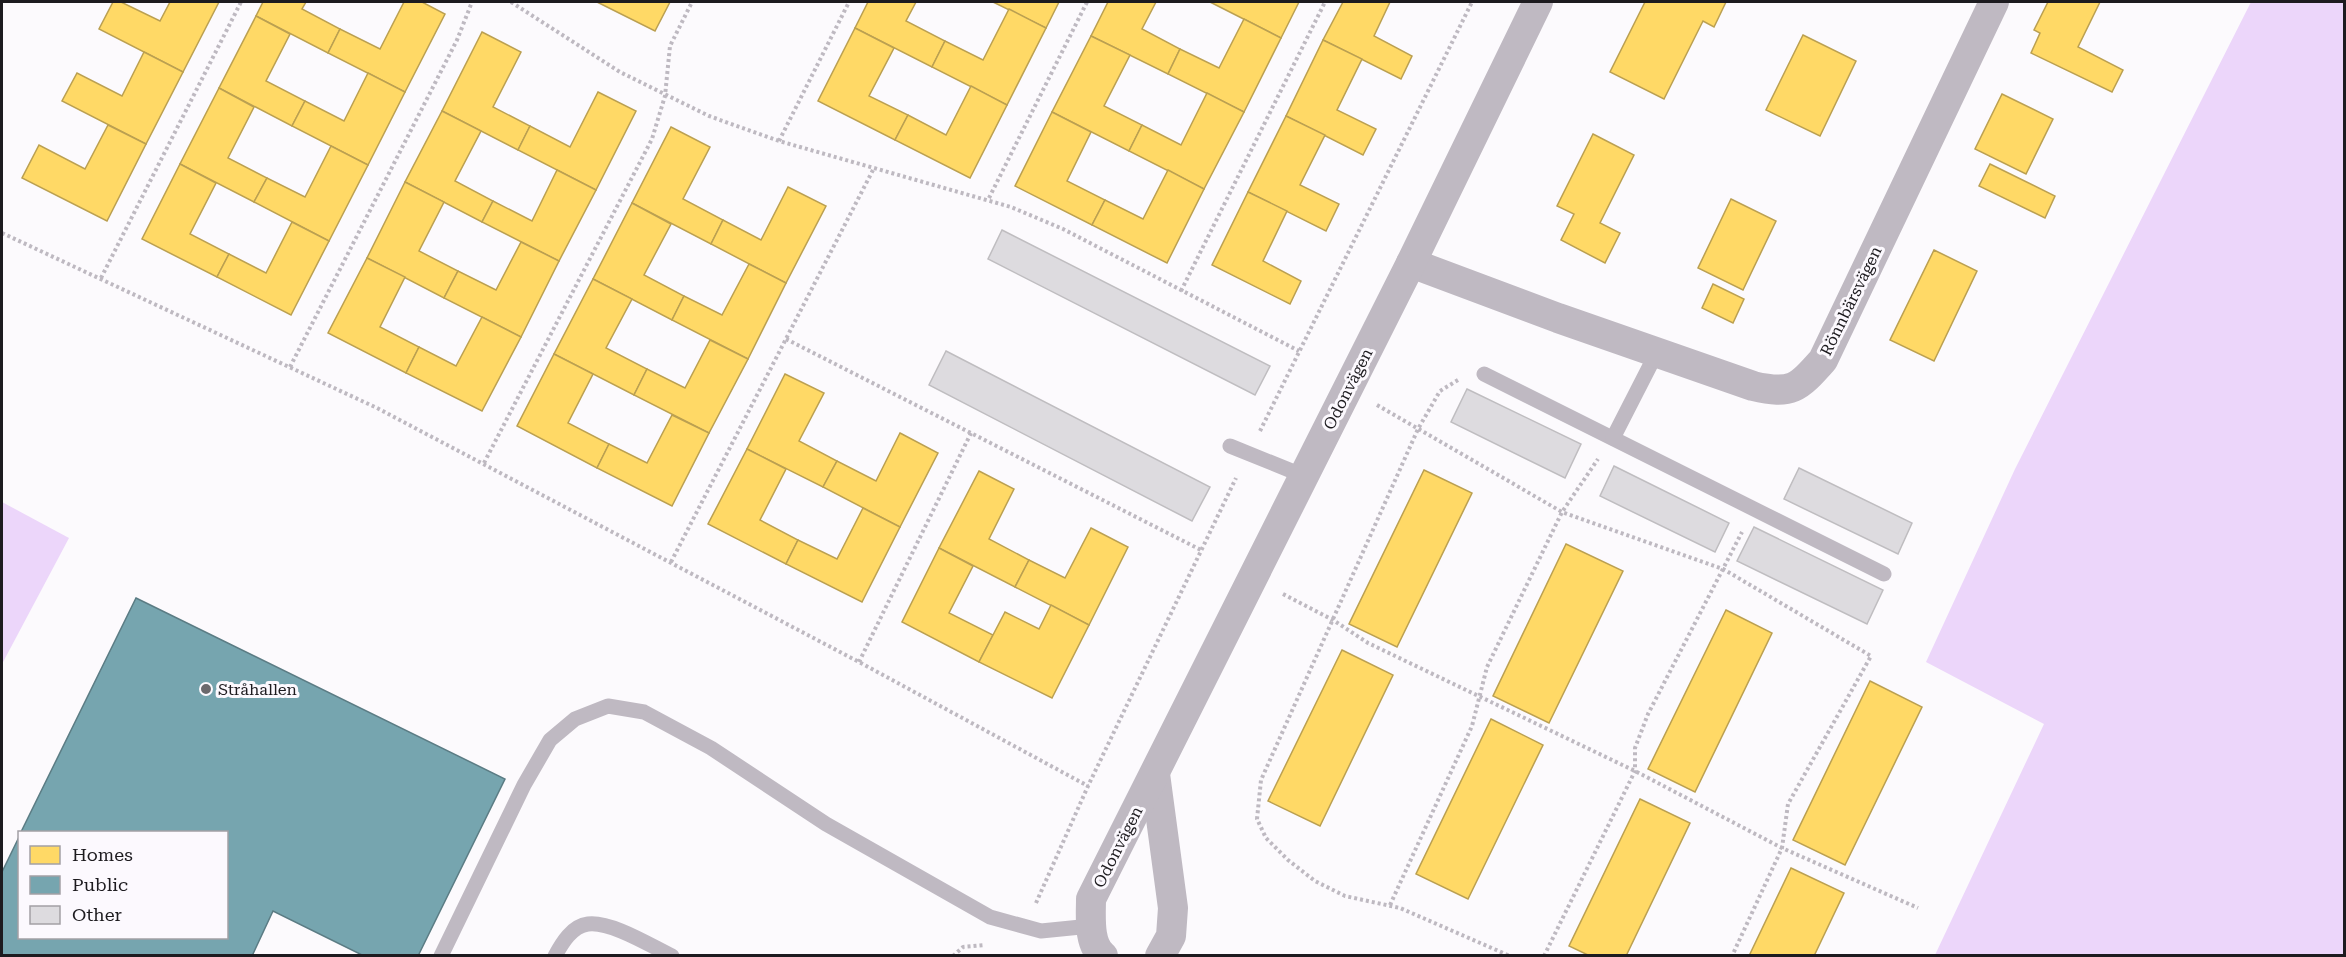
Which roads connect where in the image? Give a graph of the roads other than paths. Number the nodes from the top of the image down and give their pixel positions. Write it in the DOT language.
graph roads {
  1 [pos="1538,2"];
  2 [pos="1994,2"];
  3 [pos="1411,262"];
  4 [pos="1657,352"];
  5 [pos="1484,374"];
  6 [pos="1613,438"];
  7 [pos="1230,446"];
  8 [pos="1304,476"];
  9 [pos="1884,574"];
  10 [pos="1155,774"];
  11 [pos="1091,926"];
  12 [pos="441,956"];
  13 [pos="555,956"];
  14 [pos="672,956"];
  15 [pos="1102,956"];
  16 [pos="1160,956"];
  1 -- 3 [label="street, Odonvägen"];
  2 -- 4 [label="street, Rönnbärsvägen"];
  3 -- 4 [label="street, Rönnbärsvägen"];
  3 -- 8 [label="street, Odonvägen"];
  4 -- 6 [label="lane"];
  5 -- 6 [label="lane"];
  6 -- 9 [label="lane"];
  7 -- 8 [label="lane"];
  8 -- 10 [label="street, Odonvägen"];
  10 -- 11 [label="street, Odonvägen"];
  10 -- 16 [label="street, Odonvägen"];
  11 -- 12 [label="lane"];
  11 -- 15 [label="street, Odonvägen"];
  13 -- 14 [label="lane"];
}
